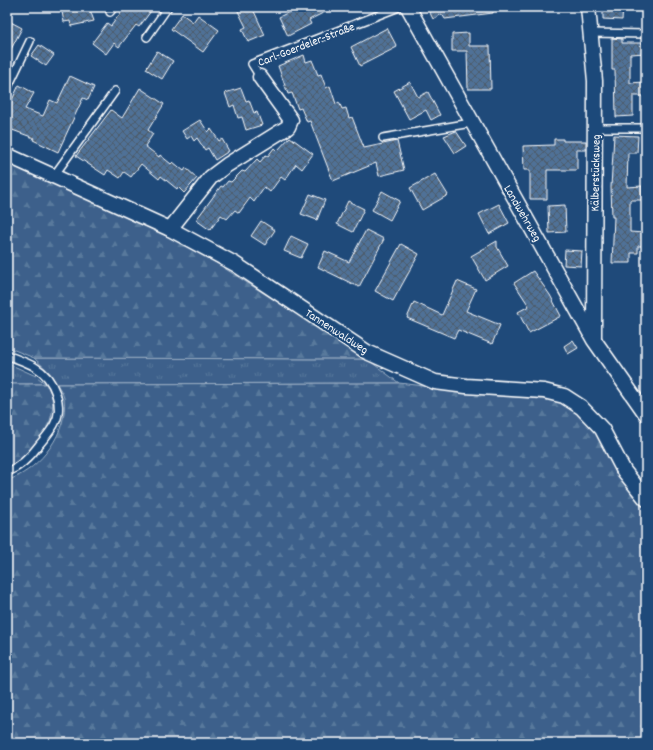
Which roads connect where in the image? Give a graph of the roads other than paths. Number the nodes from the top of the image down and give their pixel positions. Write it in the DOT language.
graph roads {
  1 [pos="168,7"];
  2 [pos="399,7"];
  3 [pos="408,7"];
  4 [pos="588,7"];
  5 [pos="591,33"];
  6 [pos="646,34"];
  7 [pos="147,37"];
  8 [pos="30,41"];
  9 [pos="260,77"];
  10 [pos="7,89"];
  11 [pos="115,91"];
  12 [pos="472,123"];
  13 [pos="596,128"];
  14 [pos="646,128"];
  15 [pos="383,138"];
  16 [pos="7,155"];
  17 [pos="53,177"];
  18 [pos="170,229"];
  19 [pos="594,340"];
  20 [pos="7,355"];
  21 [pos="646,414"];
  22 [pos="8,471"];
  23 [pos="646,499"];
  1 -- 7 [label="lane"];
  2 -- 9 [label="lane, Carl-Goerdeler-Straße"];
  3 -- 12 [label="street, Landwehrweg"];
  4 -- 5 [label="street, Kälberstücksweg"];
  5 -- 6 [label="lane"];
  5 -- 13 [label="street, Kälberstücksweg"];
  8 -- 10 [label="lane"];
  9 -- 18 [label="street, Carl-Goerdeler-Straße"];
  11 -- 17 [label="lane"];
  12 -- 15 [label="lane"];
  12 -- 19 [label="street, Landwehrweg"];
  13 -- 14 [label="lane"];
  13 -- 19 [label="street, Kälberstücksweg"];
  16 -- 17 [label="street, Tannenwaldweg"];
  17 -- 18 [label="street, Tannenwaldweg"];
  18 -- 23 [label="street, Tannenwaldweg"];
  19 -- 21 [label="street, Landwehrweg"];
  20 -- 22 [label="lane"];
}
